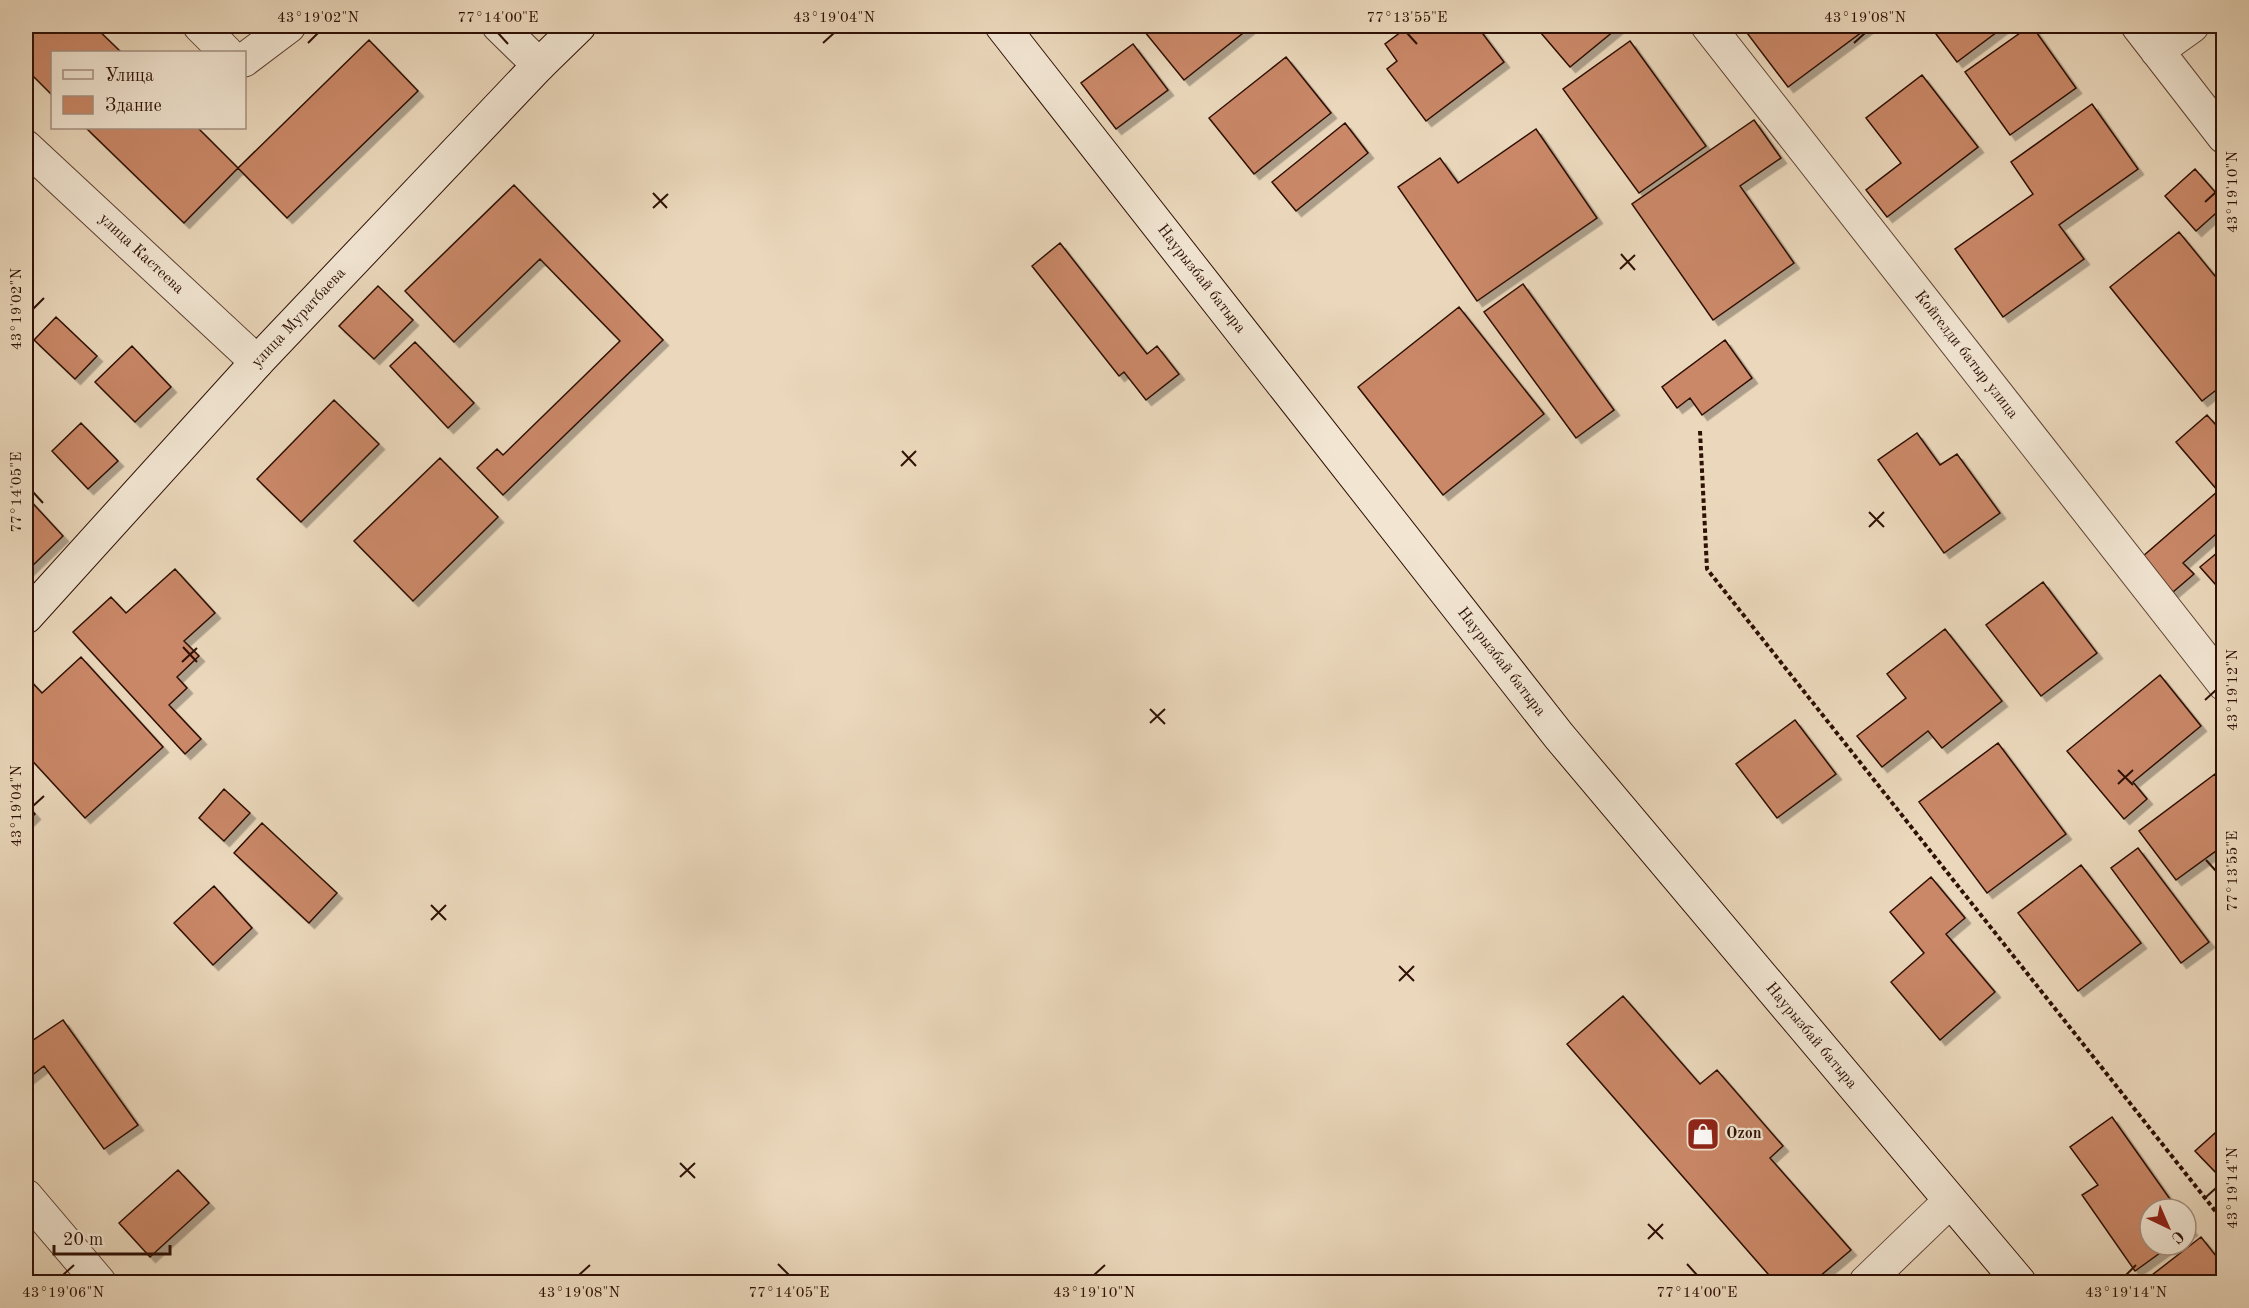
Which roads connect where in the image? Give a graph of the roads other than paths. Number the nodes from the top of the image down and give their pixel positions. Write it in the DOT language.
graph roads {
  1 [pos="200,26"];
  2 [pos="289,26"];
  3 [pos="499,26"];
  4 [pos="579,26"];
  5 [pos="1002,26"];
  6 [pos="1707,26"];
  7 [pos="2138,26"];
  8 [pos="2192,26"];
  9 [pos="225,51"];
  10 [pos="2157,51"];
  11 [pos="246,58"];
  12 [pos="539,65"];
  13 [pos="2223,137"];
  14 [pos="26,147"];
  15 [pos="257,362"];
  16 [pos="26,617"];
  17 [pos="2223,684"];
  18 [pos="26,1196"];
  19 [pos="1950,1201"];
  20 [pos="99,1282"];
  21 [pos="1866,1282"];
  22 [pos="2019,1282"];
  1 -- 9 [label="street"];
  2 -- 11 [label="street"];
  3 -- 12 [label="street"];
  4 -- 12 [label="street, улица Муратбаева"];
  5 -- 19 [label="street, Наурызбай батыра"];
  6 -- 17 [label="street, Койгелди батыр улица"];
  7 -- 10 [label="street"];
  8 -- 10 [label="street"];
  10 -- 13 [label="street"];
  12 -- 15 [label="street, улица Муратбаева"];
  14 -- 15 [label="street, улица Кастеева"];
  15 -- 16 [label="street, улица Муратбаева"];
  18 -- 20 [label="street"];
  19 -- 21 [label="street"];
  19 -- 22 [label="street, Наурызбай батыра"];
}
